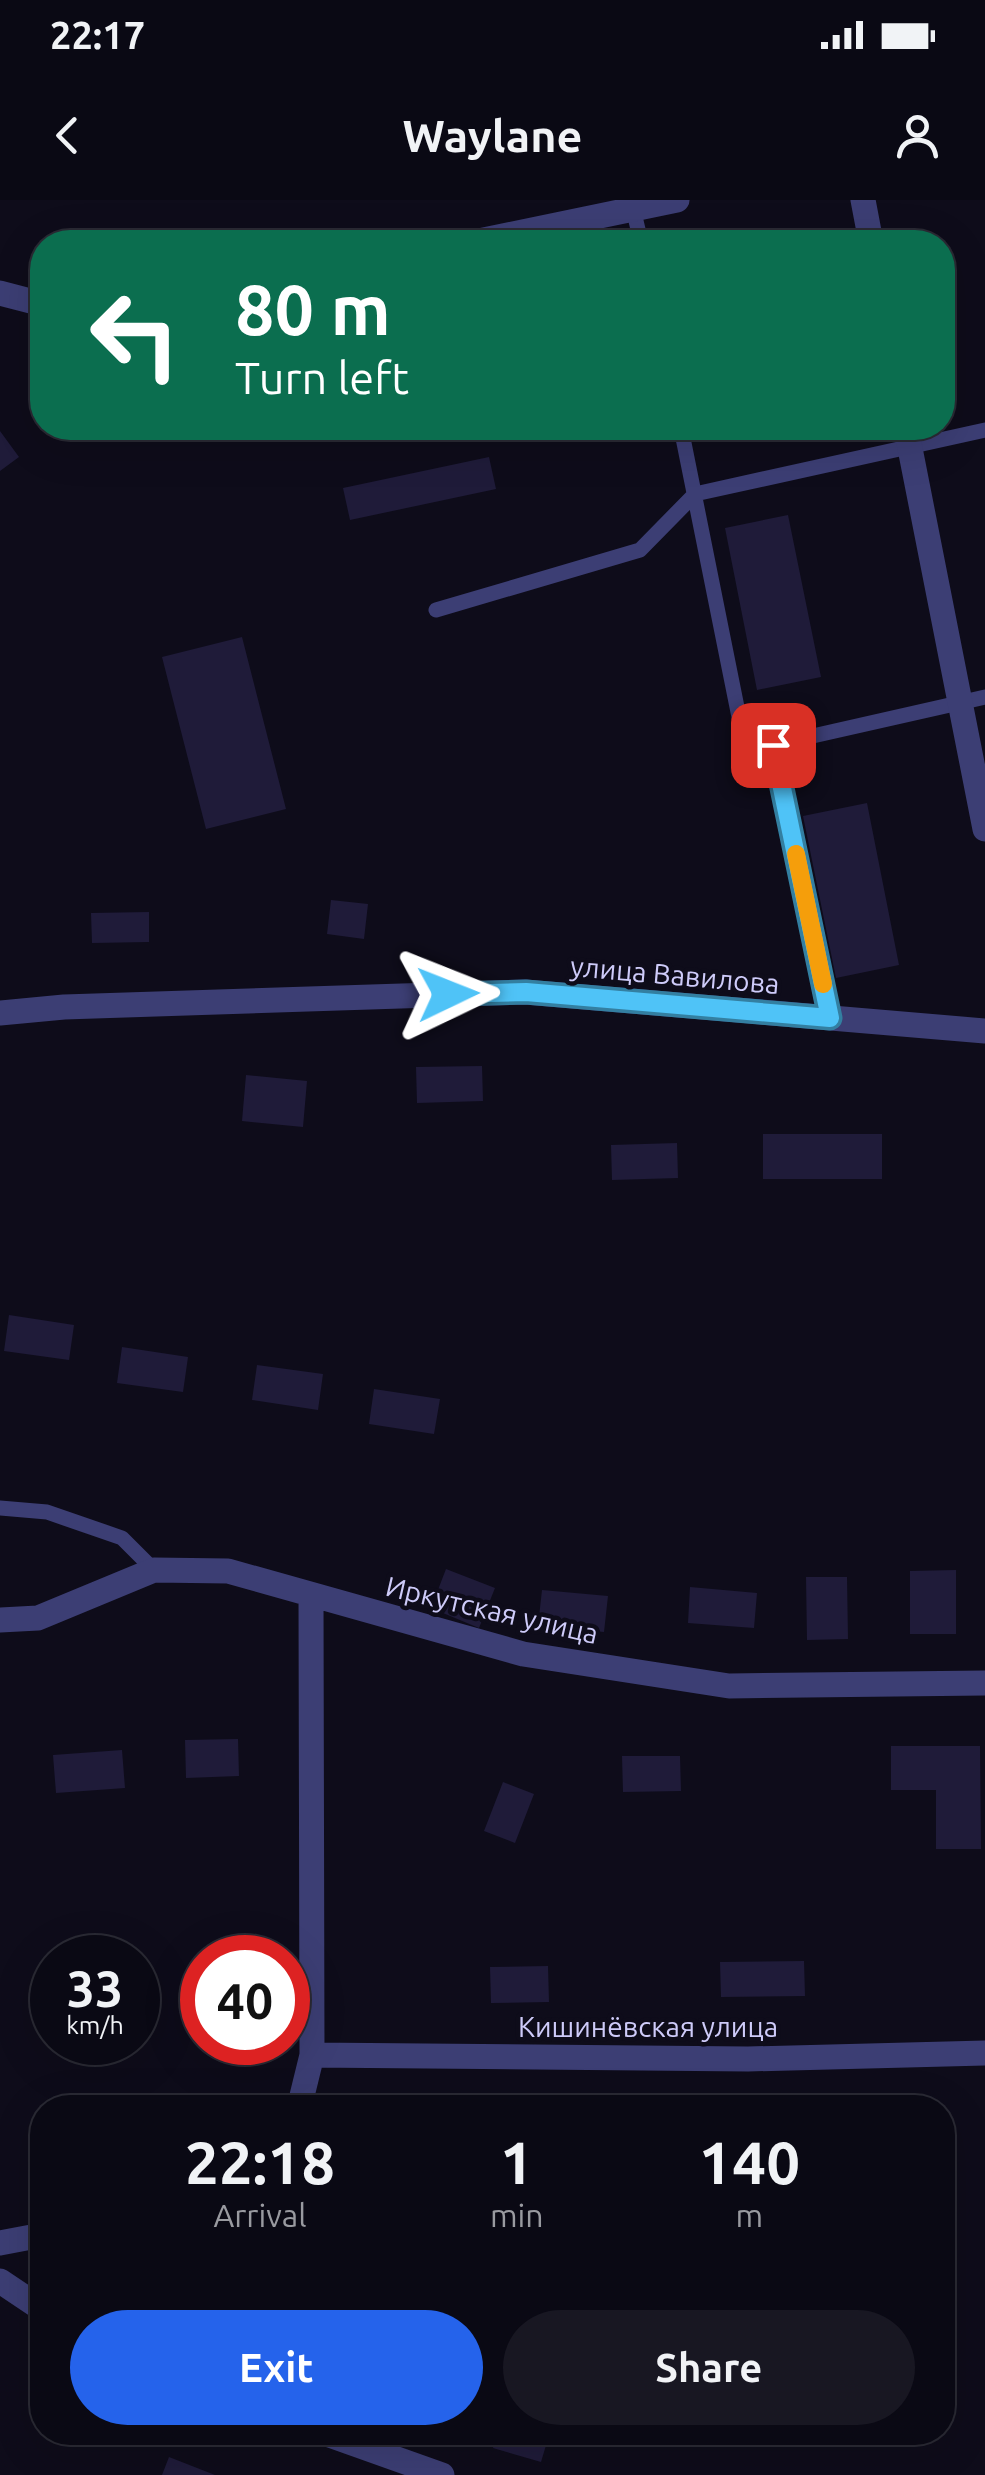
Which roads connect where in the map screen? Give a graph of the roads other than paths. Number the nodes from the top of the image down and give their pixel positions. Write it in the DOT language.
graph roads {
  1 [pos="677,200"];
  2 [pos="863,200"];
  3 [pos="632,205"];
  4 [pos="525,230"];
  5 [pos="637,230"];
  6 [pos="869,230"];
  7 [pos="0,292"];
  8 [pos="30,301"];
  9 [pos="985,430"];
  10 [pos="955,433"];
  11 [pos="684,440"];
  12 [pos="897,440"];
  13 [pos="909,440"];
  14 [pos="695,494"];
  15 [pos="436,610"];
  16 [pos="972,699"];
  17 [pos="773,745"];
  18 [pos="985,829"];
  19 [pos="0,1014"];
  20 [pos="830,1018"];
  21 [pos="985,1031"];
  22 [pos="0,1508"];
  23 [pos="154,1570"];
  24 [pos="310,1596"];
  25 [pos="0,1620"];
  26 [pos="985,1683"];
  27 [pos="985,2054"];
  28 [pos="312,2055"];
  29 [pos="302,2095"];
  30 [pos="30,2238"];
  31 [pos="0,2244"];
  32 [pos="0,2281"];
  33 [pos="30,2300"];
  34 [pos="358,2445"];
  35 [pos="442,2475"];
  1 -- 3 [label="street"];
  2 -- 6 [label="street"];
  3 -- 4 [label="street"];
  3 -- 5 [label="lane"];
  7 -- 8 [label="street"];
  9 -- 10 [label="lane"];
  11 -- 14 [label="lane"];
  12 -- 14 [label="lane"];
  13 -- 16 [label="street"];
  14 -- 15 [label="lane"];
  14 -- 17 [label="lane"];
  16 -- 17 [label="lane"];
  16 -- 18 [label="street"];
  17 -- 20 [label="lane"];
  19 -- 20 [label="street, улица Вавилова"];
  20 -- 21 [label="street, улица Вавилова"];
  22 -- 23 [label="lane"];
  23 -- 24 [label="street, Иркутская улица"];
  23 -- 25 [label="street, Иркутская улица"];
  24 -- 26 [label="street, Иркутская улица"];
  24 -- 28 [label="street"];
  27 -- 28 [label="street, Кишинёвская улица"];
  28 -- 29 [label="street"];
  30 -- 31 [label="street"];
  32 -- 33 [label="street"];
  34 -- 35 [label="street"];
}
